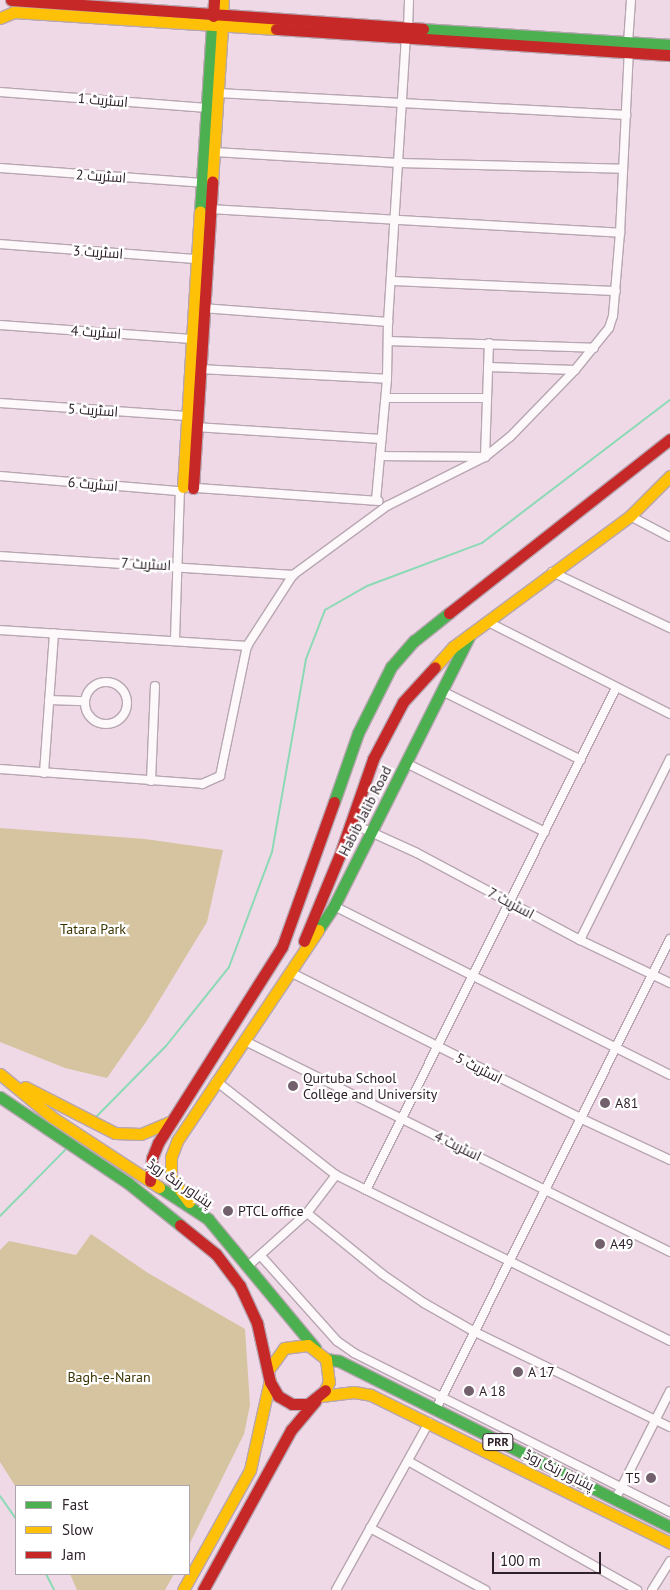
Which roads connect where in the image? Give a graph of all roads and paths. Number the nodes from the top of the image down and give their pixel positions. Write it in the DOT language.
graph roads {
  1 [pos="11,0"];
  2 [pos="214,0"];
  3 [pos="223,0"];
  4 [pos="409,0"];
  5 [pos="631,0"];
  6 [pos="0,18"];
  7 [pos="217,21"];
  8 [pos="407,34"];
  9 [pos="670,45"];
  10 [pos="628,47"];
  11 [pos="670,54"];
  12 [pos="0,92"];
  13 [pos="218,92"];
  14 [pos="403,104"];
  15 [pos="207,108"];
  16 [pos="626,115"];
  17 [pos="214,152"];
  18 [pos="399,163"];
  19 [pos="0,168"];
  20 [pos="623,169"];
  21 [pos="202,183"];
  22 [pos="209,209"];
  23 [pos="396,219"];
  24 [pos="620,233"];
  25 [pos="0,244"];
  26 [pos="197,259"];
  27 [pos="392,281"];
  28 [pos="199,289"];
  29 [pos="616,291"];
  30 [pos="202,308"];
  31 [pos="388,322"];
  32 [pos="0,325"];
  33 [pos="191,339"];
  34 [pos="388,341"];
  35 [pos="489,343"];
  36 [pos="594,348"];
  37 [pos="488,366"];
  38 [pos="199,369"];
  39 [pos="575,370"];
  40 [pos="388,379"];
  41 [pos="386,398"];
  42 [pos="487,398"];
  43 [pos="0,403"];
  44 [pos="187,416"];
  45 [pos="195,427"];
  46 [pos="382,439"];
  47 [pos="670,439"];
  48 [pos="380,456"];
  49 [pos="485,457"];
  50 [pos="0,476"];
  51 [pos="670,476"];
  52 [pos="186,489"];
  53 [pos="376,500"];
  54 [pos="387,506"];
  55 [pos="630,516"];
  56 [pos="670,537"];
  57 [pos="0,556"];
  58 [pos="177,565"];
  59 [pos="552,572"];
  60 [pos="293,575"];
  61 [pos="488,622"];
  62 [pos="670,628"];
  63 [pos="0,630"];
  64 [pos="54,633"];
  65 [pos="470,634"];
  66 [pos="175,639"];
  67 [pos="247,646"];
  68 [pos="155,686"];
  69 [pos="616,688"];
  70 [pos="442,691"];
  71 [pos="49,700"];
  72 [pos="85,701"];
  73 [pos="670,714"];
  74 [pos="581,760"];
  75 [pos="670,760"];
  76 [pos="406,763"];
  77 [pos="0,769"];
  78 [pos="44,773"];
  79 [pos="151,781"];
  80 [pos="351,824"];
  81 [pos="372,832"];
  82 [pos="545,832"];
  83 [pos="510,903"];
  84 [pos="334,906"];
  85 [pos="286,936"];
  86 [pos="670,939"];
  87 [pos="304,940"];
  88 [pos="580,940"];
  89 [pos="290,972"];
  90 [pos="652,974"];
  91 [pos="472,977"];
  92 [pos="670,983"];
  93 [pos="245,1041"];
  94 [pos="438,1047"];
  95 [pos="614,1048"];
  96 [pos="1,1075"];
  97 [pos="670,1075"];
  98 [pos="216,1082"];
  99 [pos="1,1100"];
  100 [pos="403,1119"];
  101 [pos="582,1119"];
  102 [pos="172,1121"];
  103 [pos="670,1160"];
  104 [pos="336,1176"];
  105 [pos="150,1181"];
  106 [pos="366,1190"];
  107 [pos="546,1190"];
  108 [pos="196,1210"];
  109 [pos="307,1213"];
  110 [pos="670,1252"];
  111 [pos="216,1254"];
  112 [pos="261,1256"];
  113 [pos="510,1261"];
  114 [pos="249,1265"];
  115 [pos="474,1332"];
  116 [pos="670,1341"];
  117 [pos="315,1348"];
  118 [pos="326,1359"];
  119 [pos="269,1374"];
  120 [pos="670,1391"];
  121 [pos="318,1398"];
  122 [pos="442,1398"];
  123 [pos="436,1409"];
  124 [pos="655,1420"];
  125 [pos="429,1422"];
  126 [pos="670,1426"];
  127 [pos="408,1461"];
  128 [pos="620,1490"];
  129 [pos="613,1500"];
  130 [pos="670,1512"];
  131 [pos="670,1527"];
  132 [pos="370,1528"];
  133 [pos="670,1543"];
  134 [pos="670,1561"];
  135 [pos="183,1590"];
  136 [pos="203,1590"];
  137 [pos="336,1590"];
  138 [pos="484,1590"];
  139 [pos="637,1590"];
  140 [pos="652,1590"];
  1 -- 7 [label="main road"];
  2 -- 7 [label="main road"];
  3 -- 7 [label="main road"];
  4 -- 8 [label="street"];
  5 -- 10 [label="street"];
  6 -- 7 [label="main road"];
  7 -- 8 [label="main road"];
  7 -- 13 [label="main road"];
  7 -- 15 [label="main road"];
  8 -- 10 [label="main road"];
  8 -- 14 [label="street"];
  9 -- 10 [label="main road"];
  10 -- 11 [label="main road"];
  10 -- 16 [label="street"];
  12 -- 15 [label="street, اسٹریٹ 1"];
  13 -- 14 [label="street"];
  13 -- 17 [label="main road"];
  14 -- 16 [label="street"];
  14 -- 18 [label="street"];
  15 -- 21 [label="main road"];
  16 -- 20 [label="street"];
  17 -- 18 [label="street"];
  17 -- 22 [label="main road"];
  18 -- 20 [label="street"];
  18 -- 23 [label="street"];
  19 -- 21 [label="street, اسٹریٹ 2"];
  20 -- 24 [label="street"];
  21 -- 26 [label="main road"];
  22 -- 23 [label="street"];
  22 -- 28 [label="main road"];
  23 -- 24 [label="street"];
  23 -- 27 [label="street"];
  24 -- 29 [label="street"];
  25 -- 26 [label="street, اسٹریٹ 3"];
  26 -- 28 [label="main road"];
  27 -- 29 [label="street"];
  27 -- 31 [label="street"];
  28 -- 30 [label="main road"];
  28 -- 33 [label="main road"];
  29 -- 36 [label="street"];
  30 -- 31 [label="street"];
  30 -- 38 [label="main road"];
  31 -- 34 [label="street"];
  32 -- 33 [label="street, اسٹریٹ 4"];
  33 -- 44 [label="main road"];
  34 -- 35 [label="street"];
  34 -- 40 [label="street"];
  35 -- 36 [label="street"];
  35 -- 37 [label="street"];
  36 -- 39 [label="street"];
  37 -- 39 [label="street"];
  37 -- 42 [label="street"];
  38 -- 40 [label="street"];
  38 -- 45 [label="main road"];
  39 -- 49 [label="street"];
  40 -- 41 [label="street"];
  41 -- 42 [label="street"];
  41 -- 46 [label="street"];
  42 -- 49 [label="street"];
  43 -- 44 [label="street, اسٹریٹ 5"];
  44 -- 52 [label="main road"];
  45 -- 46 [label="street"];
  45 -- 52 [label="main road"];
  46 -- 48 [label="street"];
  47 -- 85 [label="main road"];
  48 -- 49 [label="street"];
  48 -- 53 [label="street"];
  49 -- 54 [label="street"];
  50 -- 52 [label="street, اسٹریٹ 6"];
  51 -- 55 [label="main road"];
  52 -- 53 [label="street, اسٹریٹ 6"];
  52 -- 58 [label="street"];
  53 -- 54 [label="street"];
  54 -- 60 [label="street"];
  55 -- 56 [label="street"];
  55 -- 59 [label="main road"];
  57 -- 58 [label="street, اسٹریٹ 7"];
  58 -- 60 [label="street, اسٹریٹ 7"];
  58 -- 66 [label="street"];
  59 -- 61 [label="main road"];
  59 -- 62 [label="street"];
  60 -- 67 [label="street"];
  61 -- 65 [label="main road"];
  61 -- 69 [label="street"];
  63 -- 64 [label="street"];
  64 -- 66 [label="street"];
  64 -- 71 [label="street"];
  65 -- 70 [label="main road, Habib Jalib Road"];
  65 -- 80 [label="main road"];
  66 -- 67 [label="street"];
  67 -- 79 [label="street"];
  68 -- 79 [label="street"];
  69 -- 73 [label="street"];
  69 -- 74 [label="street"];
  70 -- 74 [label="street"];
  70 -- 76 [label="main road, Habib Jalib Road"];
  71 -- 72 [label="street"];
  71 -- 78 [label="street"];
  72 -- 72 [label="street"];
  74 -- 82 [label="street"];
  75 -- 88 [label="street"];
  76 -- 81 [label="main road, Habib Jalib Road"];
  76 -- 82 [label="street"];
  77 -- 78 [label="street"];
  78 -- 79 [label="street"];
  80 -- 81 [label="street, اسٹریٹ 7"];
  80 -- 87 [label="main road"];
  81 -- 83 [label="street, اسٹریٹ 7"];
  81 -- 84 [label="main road, Habib Jalib Road"];
  82 -- 83 [label="street"];
  83 -- 88 [label="street, اسٹریٹ 7"];
  83 -- 91 [label="street"];
  84 -- 89 [label="main road, Habib Jalib Road"];
  84 -- 91 [label="street"];
  85 -- 87 [label="main road"];
  85 -- 102 [label="main road"];
  86 -- 90 [label="street"];
  87 -- 89 [label="main road"];
  88 -- 90 [label="street, اسٹریٹ 7"];
  89 -- 93 [label="main road, Habib Jalib Road"];
  89 -- 94 [label="street, اسٹریٹ 5"];
  90 -- 92 [label="street, اسٹریٹ 7"];
  90 -- 95 [label="street"];
  91 -- 94 [label="street"];
  91 -- 95 [label="street"];
  93 -- 98 [label="main road, Habib Jalib Road"];
  93 -- 100 [label="street, اسٹریٹ 4"];
  94 -- 100 [label="street"];
  94 -- 101 [label="street, اسٹریٹ 5"];
  95 -- 97 [label="street"];
  95 -- 101 [label="street"];
  96 -- 102 [label="main road"];
  96 -- 105 [label="main road, پشاور رنگ روڈ"];
  98 -- 104 [label="street"];
  98 -- 108 [label="main road, Habib Jalib Road"];
  99 -- 111 [label="main road"];
  100 -- 106 [label="street"];
  100 -- 107 [label="street, اسٹریٹ 4"];
  101 -- 103 [label="street, اسٹریٹ 5"];
  101 -- 107 [label="street"];
  102 -- 105 [label="main road"];
  104 -- 106 [label="street"];
  104 -- 109 [label="street"];
  105 -- 108 [label="main road, پشاور رنگ روڈ"];
  105 -- 111 [label="main road"];
  106 -- 113 [label="street"];
  107 -- 110 [label="street, اسٹریٹ 4"];
  107 -- 113 [label="street"];
  108 -- 114 [label="main road, پشاور رنگ روڈ"];
  109 -- 112 [label="street"];
  109 -- 115 [label="street"];
  111 -- 119 [label="main road"];
  112 -- 114 [label="street"];
  112 -- 122 [label="street"];
  113 -- 115 [label="street"];
  113 -- 116 [label="street"];
  114 -- 117 [label="main road, پشاور رنگ روڈ"];
  115 -- 122 [label="street"];
  115 -- 124 [label="street"];
  117 -- 118 [label="main road"];
  117 -- 119 [label="main road"];
  118 -- 121 [label="main road"];
  118 -- 123 [label="main road, پشاور رنگ روڈ / PRR"];
  119 -- 121 [label="main road"];
  119 -- 135 [label="main road"];
  120 -- 124 [label="street"];
  121 -- 125 [label="main road, پشاور رنگ روڈ / PRR"];
  121 -- 136 [label="main road"];
  122 -- 123 [label="street"];
  122 -- 128 [label="street"];
  123 -- 129 [label="main road, پشاور رنگ روڈ / PRR"];
  124 -- 126 [label="street"];
  124 -- 128 [label="street"];
  125 -- 127 [label="street"];
  125 -- 133 [label="main road, پشاور رنگ روڈ / PRR"];
  127 -- 132 [label="street"];
  127 -- 139 [label="street"];
  128 -- 129 [label="street"];
  128 -- 130 [label="street"];
  129 -- 131 [label="main road, پشاور رنگ روڈ / PRR"];
  132 -- 137 [label="street"];
  132 -- 138 [label="street"];
  134 -- 140 [label="street"];
}
